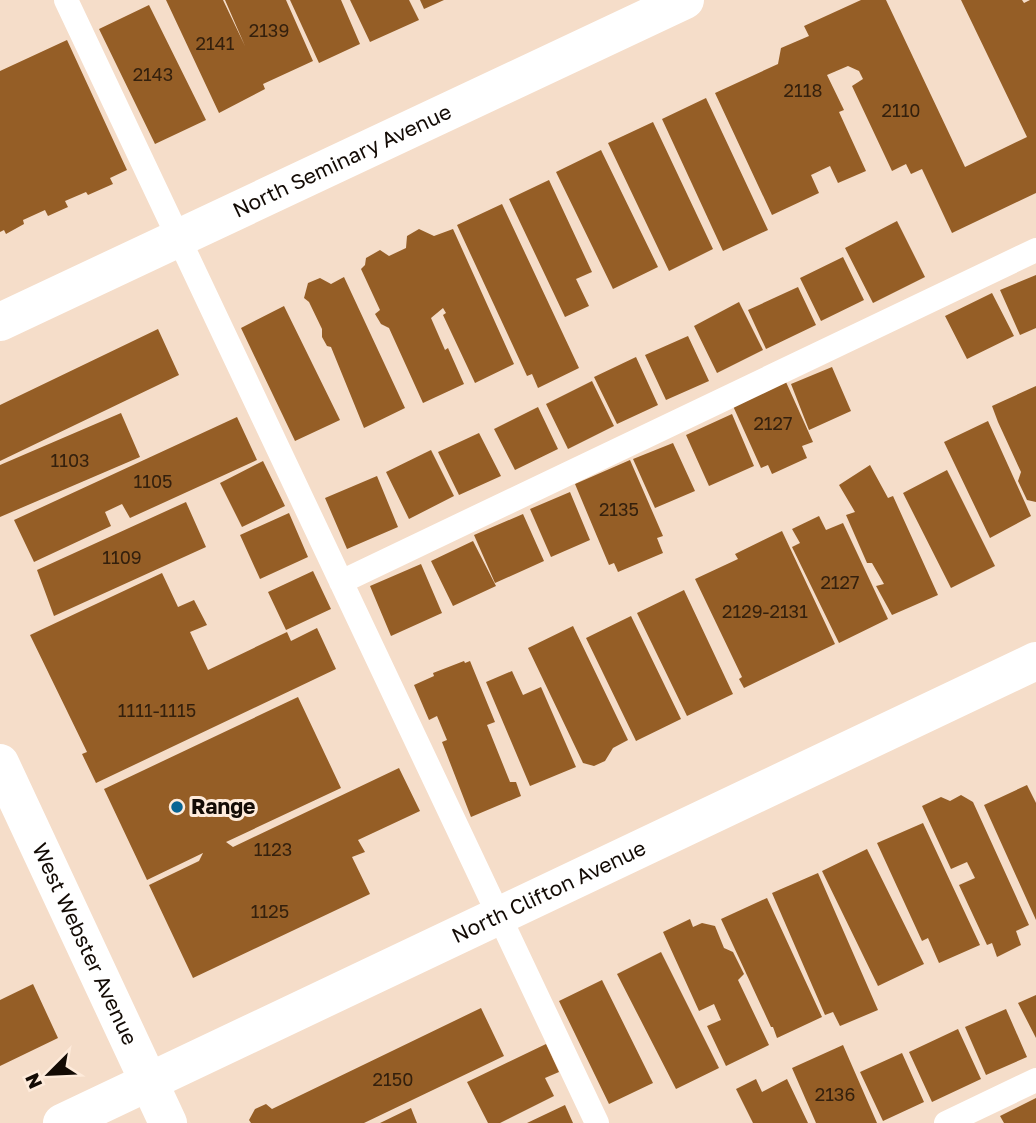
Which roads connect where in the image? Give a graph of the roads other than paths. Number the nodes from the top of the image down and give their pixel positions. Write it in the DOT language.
graph roads {
  1 [pos="66,0"];
  2 [pos="685,0"];
  3 [pos="179,239"];
  4 [pos="1036,250"];
  5 [pos="0,322"];
  6 [pos="341,582"];
  7 [pos="1036,661"];
  8 [pos="0,763"];
  9 [pos="499,916"];
  10 [pos="1036,1080"];
  11 [pos="149,1082"];
  12 [pos="62,1123"];
  13 [pos="168,1123"];
  14 [pos="597,1123"];
  15 [pos="946,1123"];
  1 -- 3 [label="lane"];
  2 -- 3 [label="street, North Seminary Avenue"];
  3 -- 5 [label="street, North Seminary Avenue"];
  3 -- 6 [label="lane"];
  4 -- 6 [label="lane"];
  6 -- 9 [label="lane"];
  7 -- 9 [label="street, North Clifton Avenue"];
  8 -- 11 [label="street, West Webster Avenue"];
  9 -- 11 [label="street, North Clifton Avenue"];
  9 -- 14 [label="lane"];
  10 -- 15 [label="lane"];
  11 -- 12 [label="street, North Clifton Avenue"];
  11 -- 13 [label="street, West Webster Avenue"];
}
